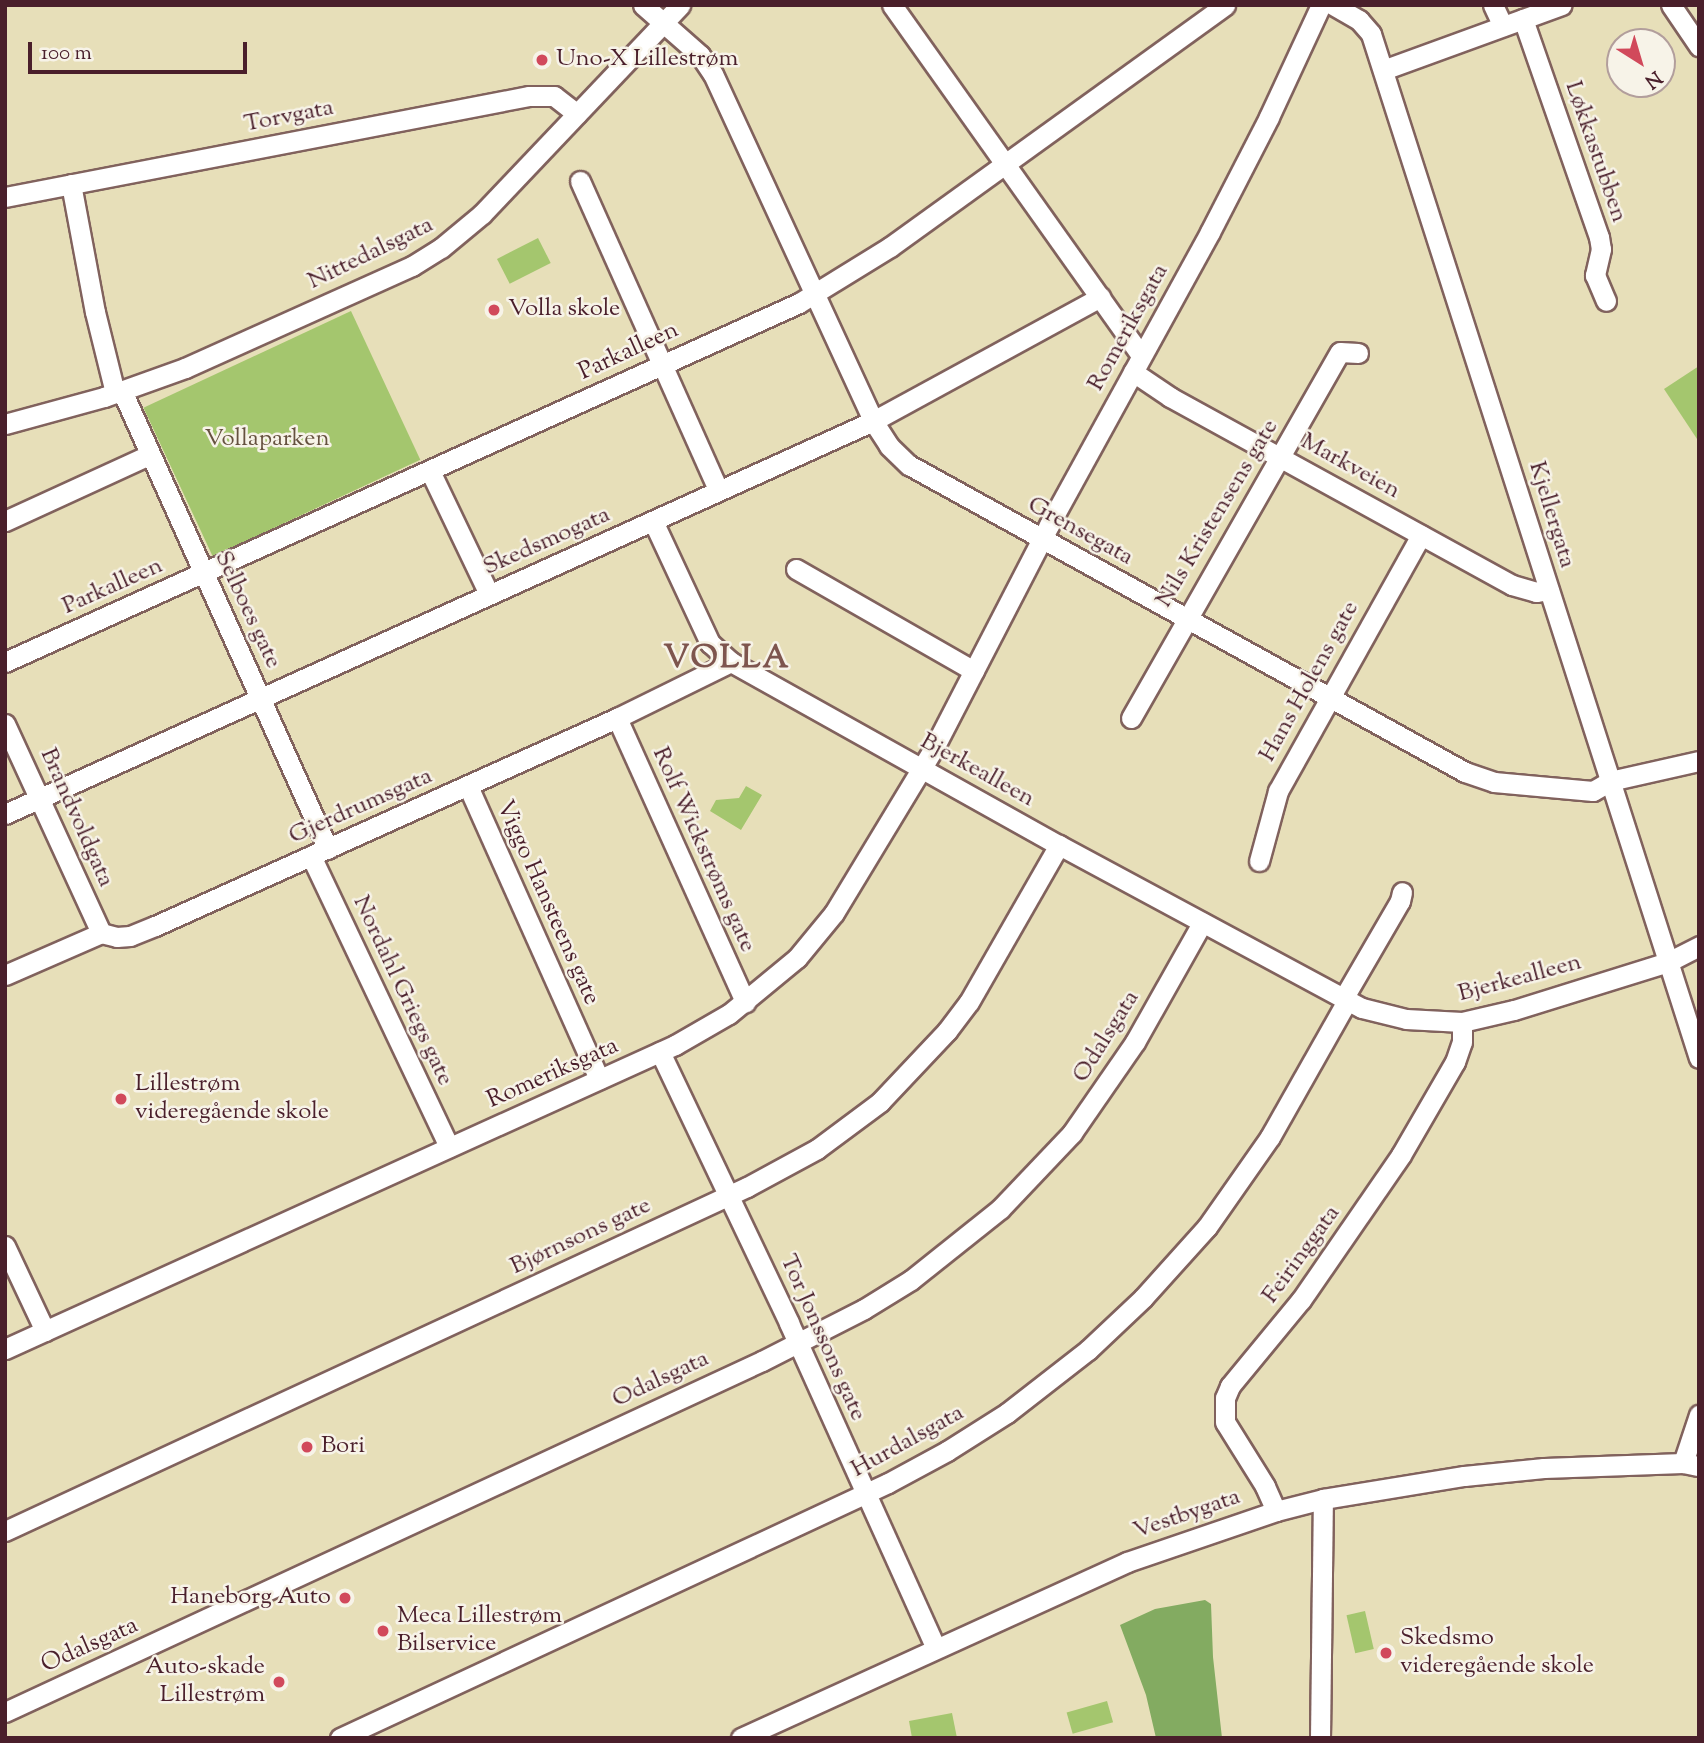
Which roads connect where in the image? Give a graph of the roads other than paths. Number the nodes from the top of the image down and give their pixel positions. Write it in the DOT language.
graph roads {
  1 [pos="643,5"];
  2 [pos="680,5"];
  3 [pos="892,5"];
  4 [pos="1225,5"];
  5 [pos="1321,5"];
  6 [pos="1333,5"];
  7 [pos="1493,5"];
  8 [pos="1562,5"];
  9 [pos="1671,5"];
  10 [pos="1523,19"];
  11 [pos="670,26"];
  12 [pos="1503,26"];
  13 [pos="1699,46"];
  14 [pos="1383,70"];
  15 [pos="577,114"];
  16 [pos="1005,161"];
  17 [pos="580,181"];
  18 [pos="71,184"];
  19 [pos="5,197"];
  20 [pos="815,295"];
  21 [pos="1100,297"];
  22 [pos="1606,301"];
  23 [pos="1358,353"];
  24 [pos="662,364"];
  25 [pos="1137,364"];
  26 [pos="119,392"];
  27 [pos="873,421"];
  28 [pos="5,424"];
  29 [pos="149,455"];
  30 [pos="1279,456"];
  31 [pos="430,471"];
  32 [pos="718,490"];
  33 [pos="5,521"];
  34 [pos="653,521"];
  35 [pos="1421,535"];
  36 [pos="1042,540"];
  37 [pos="796,569"];
  38 [pos="203,573"];
  39 [pos="1549,590"];
  40 [pos="489,594"];
  41 [pos="1185,618"];
  42 [pos="5,662"];
  43 [pos="731,662"];
  44 [pos="974,671"];
  45 [pos="261,698"];
  46 [pos="1328,698"];
  47 [pos="617,718"];
  48 [pos="1130,718"];
  49 [pos="5,724"];
  50 [pos="1699,761"];
  51 [pos="922,768"];
  52 [pos="1611,781"];
  53 [pos="468,786"];
  54 [pos="41,798"];
  55 [pos="5,814"];
  56 [pos="1059,845"];
  57 [pos="319,853"];
  58 [pos="1259,861"];
  59 [pos="1402,892"];
  60 [pos="1202,923"];
  61 [pos="101,933"];
  62 [pos="1699,946"];
  63 [pos="1668,962"];
  64 [pos="5,975"];
  65 [pos="1345,1000"];
  66 [pos="745,1002"];
  67 [pos="1462,1021"];
  68 [pos="660,1052"];
  69 [pos="1699,1058"];
  70 [pos="599,1079"];
  71 [pos="449,1147"];
  72 [pos="730,1195"];
  73 [pos="5,1245"];
  74 [pos="44,1331"];
  75 [pos="798,1343"];
  76 [pos="5,1349"];
  77 [pos="1699,1415"];
  78 [pos="1691,1464"];
  79 [pos="866,1494"];
  80 [pos="1323,1499"];
  81 [pos="1276,1511"];
  82 [pos="5,1531"];
  83 [pos="935,1647"];
  84 [pos="5,1712"];
  85 [pos="340,1738"];
  86 [pos="741,1738"];
  87 [pos="1320,1738"];
  1 -- 11 [label="street, Grensegata"];
  2 -- 11 [label="street, Nittedalsgata"];
  3 -- 16 [label="street, Markveien"];
  4 -- 16 [label="street, Parkalleen"];
  5 -- 25 [label="street, Romeriksgata"];
  6 -- 14 [label="street, Kjellergata"];
  7 -- 12 [label="street"];
  8 -- 10 [label="street"];
  9 -- 13 [label="street"];
  10 -- 12 [label="street"];
  10 -- 22 [label="street, Løkkastubben"];
  11 -- 15 [label="street, Nittedalsgata"];
  11 -- 20 [label="street, Grensegata"];
  12 -- 14 [label="street"];
  14 -- 39 [label="street, Kjellergata"];
  15 -- 18 [label="street, Torvgata"];
  15 -- 26 [label="street, Nittedalsgata"];
  16 -- 20 [label="street, Parkalleen"];
  16 -- 21 [label="street, Markveien"];
  17 -- 24 [label="street"];
  18 -- 19 [label="street, Torvgata"];
  18 -- 26 [label="street, Selboes gate"];
  20 -- 24 [label="street, Parkalleen"];
  20 -- 27 [label="street, Grensegata"];
  21 -- 25 [label="street, Markveien"];
  21 -- 27 [label="street, Skedsmogata"];
  23 -- 30 [label="street, Nils Kristensens gate"];
  24 -- 31 [label="street, Parkalleen"];
  24 -- 32 [label="street"];
  25 -- 30 [label="street, Markveien"];
  25 -- 36 [label="street, Romeriksgata"];
  26 -- 28 [label="street, Nittedalsgata"];
  26 -- 29 [label="street, Selboes gate"];
  27 -- 32 [label="street, Skedsmogata"];
  27 -- 36 [label="street, Grensegata"];
  29 -- 33 [label="street"];
  29 -- 38 [label="street, Selboes gate"];
  30 -- 35 [label="street, Markveien"];
  30 -- 41 [label="street, Nils Kristensens gate"];
  31 -- 38 [label="street, Parkalleen"];
  31 -- 40 [label="street"];
  32 -- 34 [label="street, Skedsmogata"];
  34 -- 40 [label="street, Skedsmogata"];
  34 -- 43 [label="street, Bjerkealleen"];
  35 -- 39 [label="street, Markveien"];
  35 -- 46 [label="street, Hans Holens gate"];
  36 -- 41 [label="street, Grensegata"];
  36 -- 44 [label="street, Romeriksgata"];
  37 -- 44 [label="street"];
  38 -- 42 [label="street, Parkalleen"];
  38 -- 45 [label="street, Selboes gate"];
  39 -- 52 [label="street, Kjellergata"];
  40 -- 45 [label="street, Skedsmogata"];
  41 -- 46 [label="street, Grensegata"];
  41 -- 48 [label="street, Nils Kristensens gate"];
  43 -- 47 [label="street, Gjerdrumsgata"];
  43 -- 51 [label="street, Bjerkealleen"];
  44 -- 51 [label="street, Romeriksgata"];
  45 -- 54 [label="street, Skedsmogata"];
  45 -- 57 [label="street, Selboes gate"];
  46 -- 52 [label="street, Grensegata"];
  46 -- 58 [label="street, Hans Holens gate"];
  47 -- 53 [label="street, Gjerdrumsgata"];
  47 -- 66 [label="street, Rolf Wickstrøms gate"];
  49 -- 54 [label="street, Brandvoldgata"];
  50 -- 52 [label="street, Grensegata"];
  51 -- 56 [label="street, Bjerkealleen"];
  51 -- 66 [label="street, Romeriksgata"];
  52 -- 63 [label="street, Kjellergata"];
  53 -- 57 [label="street, Gjerdrumsgata"];
  53 -- 70 [label="street, Viggo Hansteens gate"];
  54 -- 55 [label="street, Skedsmogata"];
  54 -- 61 [label="street, Brandvoldgata"];
  56 -- 60 [label="street, Bjerkealleen"];
  56 -- 72 [label="street, Bjørnsons gate"];
  57 -- 61 [label="street, Gjerdrumsgata"];
  57 -- 71 [label="street, Nordahl Griegs gate"];
  59 -- 65 [label="street"];
  60 -- 65 [label="street, Bjerkealleen"];
  60 -- 75 [label="street, Odalsgata"];
  61 -- 64 [label="street, Gjerdrumsgata"];
  62 -- 63 [label="street, Bjerkealleen"];
  63 -- 67 [label="street, Bjerkealleen"];
  63 -- 69 [label="street, Kjellergata"];
  65 -- 67 [label="street, Bjerkealleen"];
  65 -- 79 [label="street, Hurdalsgata"];
  66 -- 68 [label="street, Romeriksgata"];
  67 -- 81 [label="street, Feiringgata"];
  68 -- 70 [label="street, Romeriksgata"];
  68 -- 72 [label="street, Tor Jonssons gate"];
  70 -- 71 [label="street, Romeriksgata"];
  71 -- 74 [label="street, Romeriksgata"];
  72 -- 75 [label="street, Tor Jonssons gate"];
  72 -- 82 [label="street, Bjørnsons gate"];
  73 -- 74 [label="street"];
  74 -- 76 [label="street, Romeriksgata"];
  75 -- 79 [label="street, Tor Jonssons gate"];
  75 -- 84 [label="street, Odalsgata"];
  77 -- 78 [label="street"];
  78 -- 80 [label="street, Vestbygata"];
  79 -- 83 [label="street, Tor Jonssons gate"];
  79 -- 85 [label="street, Hurdalsgata"];
  80 -- 81 [label="street, Vestbygata"];
  80 -- 87 [label="street"];
  81 -- 83 [label="street, Vestbygata"];
  83 -- 86 [label="street, Vestbygata"];
}
